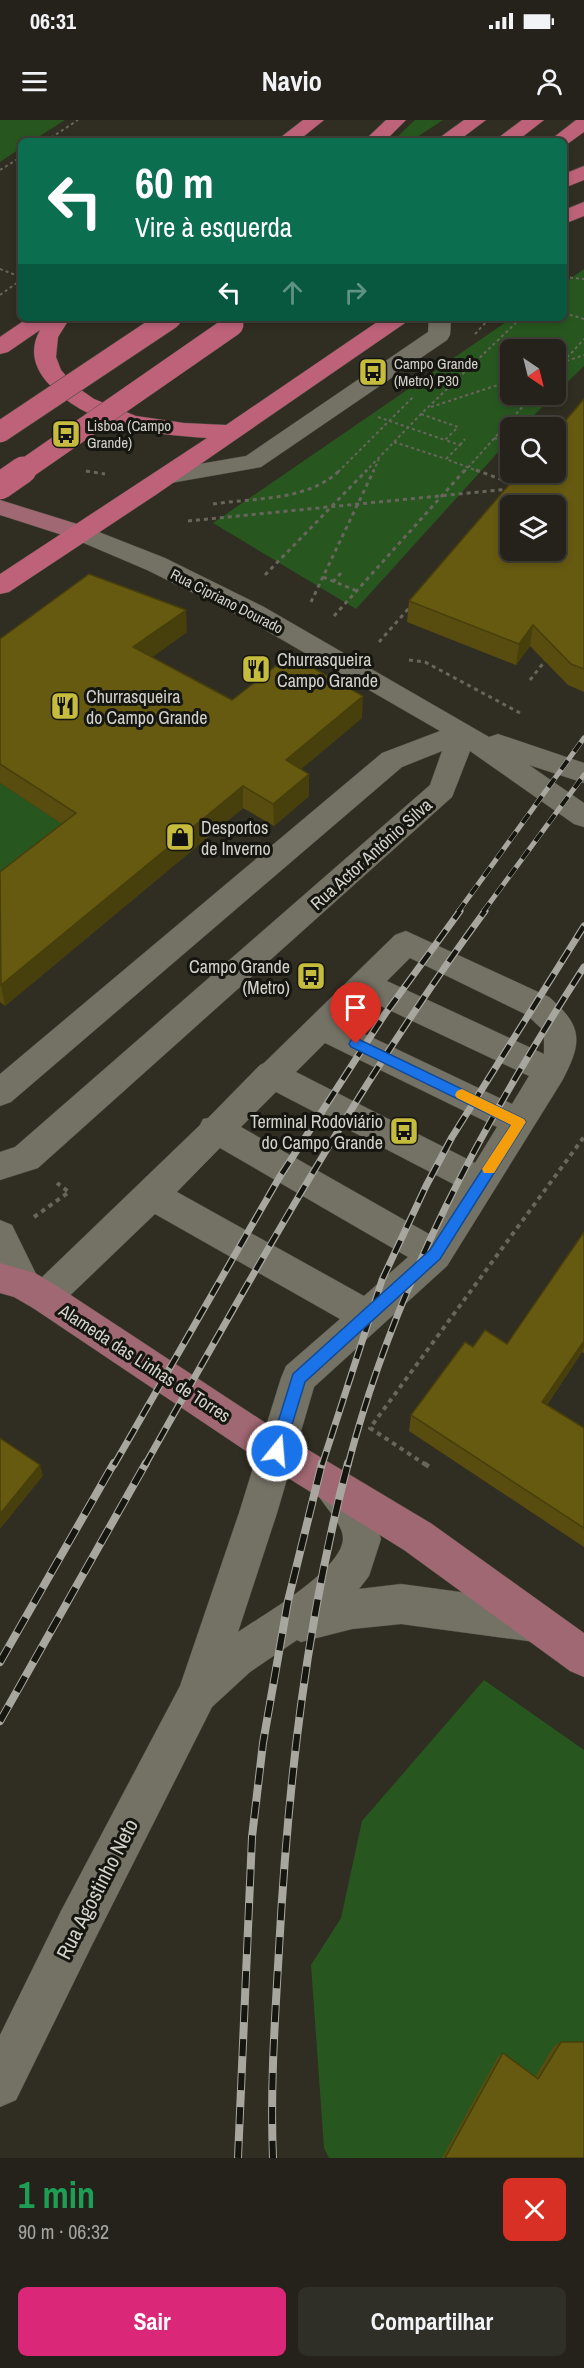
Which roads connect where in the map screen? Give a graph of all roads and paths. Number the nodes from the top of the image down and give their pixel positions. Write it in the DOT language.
graph roads {
  1 [pos="78,120"];
  2 [pos="315,120"];
  3 [pos="397,120"];
  4 [pos="477,120"];
  5 [pos="535,120"];
  6 [pos="584,123"];
  7 [pos="51,138"];
  8 [pos="290,138"];
  9 [pos="377,138"];
  10 [pos="450,138"];
  11 [pos="508,138"];
  12 [pos="563,138"];
  13 [pos="18,159"];
  14 [pos="0,170"];
  15 [pos="584,172"];
  16 [pos="567,181"];
  17 [pos="584,208"];
  18 [pos="567,216"];
  19 [pos="0,269"];
  20 [pos="567,277"];
  21 [pos="18,278"];
  22 [pos="584,279"];
  23 [pos="18,281"];
  24 [pos="0,295"];
  25 [pos="567,314"];
  26 [pos="584,319"];
  27 [pos="38,321"];
  28 [pos="56,321"];
  29 [pos="166,321"];
  30 [pos="238,321"];
  31 [pos="374,321"];
  32 [pos="393,321"];
  33 [pos="440,321"];
  34 [pos="518,321"];
  35 [pos="584,339"];
  36 [pos="0,347"];
  37 [pos="566,355"];
  38 [pos="584,355"];
  39 [pos="569,356"];
  40 [pos="336,359"];
  41 [pos="566,359"];
  42 [pos="566,361"];
  43 [pos="500,384"];
  44 [pos="524,405"];
  45 [pos="403,408"];
  46 [pos="428,408"];
  47 [pos="421,414"];
  48 [pos="372,415"];
  49 [pos="388,422"];
  50 [pos="408,428"];
  51 [pos="0,432"];
  52 [pos="232,432"];
  53 [pos="494,438"];
  54 [pos="465,439"];
  55 [pos="445,440"];
  56 [pos="500,440"];
  57 [pos="394,442"];
  58 [pos="460,445"];
  59 [pos="380,457"];
  60 [pos="446,459"];
  61 [pos="468,468"];
  62 [pos="79,470"];
  63 [pos="157,483"];
  64 [pos="0,486"];
  65 [pos="519,486"];
  66 [pos="512,495"];
  67 [pos="443,496"];
  68 [pos="358,503"];
  69 [pos="332,506"];
  70 [pos="0,507"];
  71 [pos="188,522"];
  72 [pos="81,533"];
  73 [pos="341,573"];
  74 [pos="265,575"];
  75 [pos="323,578"];
  76 [pos="333,582"];
  77 [pos="0,586"];
  78 [pos="357,591"];
  79 [pos="418,599"];
  80 [pos="311,602"];
  81 [pos="334,616"];
  82 [pos="379,642"];
  83 [pos="550,654"];
  84 [pos="530,680"];
  85 [pos="463,732"];
  86 [pos="584,773"];
  87 [pos="584,817"];
  88 [pos="364,984"];
  89 [pos="320,1027"];
  90 [pos="551,1072"];
  91 [pos="271,1074"];
  92 [pos="0,1093"];
  93 [pos="519,1122"];
  94 [pos="215,1129"];
  95 [pos="584,1137"];
  96 [pos="13,1162"];
  97 [pos="481,1182"];
  98 [pos="150,1194"];
  99 [pos="0,1235"];
  100 [pos="435,1255"];
  101 [pos="23,1286"];
  102 [pos="367,1316"];
  103 [pos="277,1451"];
  104 [pos="432,1468"];
  105 [pos="328,1484"];
  106 [pos="535,1622"];
  107 [pos="275,1633"];
  108 [pos="584,1657"];
  109 [pos="197,1695"];
  110 [pos="0,2084"];
  1 -- 7 [label="path"];
  2 -- 8 [label="highway"];
  3 -- 9 [label="highway"];
  4 -- 10 [label="highway"];
  5 -- 11 [label="highway"];
  6 -- 12 [label="highway"];
  13 -- 14 [label="path"];
  15 -- 16 [label="highway"];
  17 -- 18 [label="highway"];
  19 -- 21 [label="path"];
  20 -- 22 [label="path"];
  23 -- 24 [label="path"];
  25 -- 26 [label="path"];
  27 -- 36 [label="highway"];
  28 -- 52 [label="highway"];
  29 -- 51 [label="highway, bridge"];
  30 -- 64 [label="highway, bridge"];
  31 -- 40 [label="highway"];
  32 -- 40 [label="highway"];
  33 -- 63 [label="street"];
  34 -- 46 [label="path"];
  35 -- 39 [label="path"];
  37 -- 39 [label="path"];
  38 -- 42 [label="path"];
  39 -- 41 [label="path"];
  40 -- 52 [label="highway"];
  43 -- 46 [label="path"];
  44 -- 53 [label="path"];
  45 -- 49 [label="path"];
  46 -- 47 [label="path"];
  47 -- 50 [label="path"];
  47 -- 55 [label="path"];
  48 -- 49 [label="path"];
  49 -- 50 [label="path"];
  49 -- 63 [label="path"];
  50 -- 55 [label="path"];
  50 -- 57 [label="path"];
  52 -- 63 [label="highway"];
  53 -- 56 [label="path"];
  53 -- 61 [label="path"];
  54 -- 58 [label="path"];
  55 -- 58 [label="path"];
  57 -- 59 [label="path"];
  57 -- 60 [label="path"];
  58 -- 60 [label="path"];
  59 -- 68 [label="path"];
  59 -- 69 [label="path"];
  60 -- 61 [label="path"];
  61 -- 65 [label="path"];
  61 -- 67 [label="path"];
  62 -- 63 [label="path"];
  63 -- 72 [label="highway"];
  65 -- 66 [label="path"];
  65 -- 67 [label="path"];
  67 -- 68 [label="path"];
  67 -- 78 [label="path"];
  68 -- 69 [label="path"];
  68 -- 75 [label="path"];
  69 -- 71 [label="path"];
  69 -- 74 [label="path"];
  70 -- 72 [label="main road"];
  72 -- 77 [label="highway"];
  72 -- 85 [label="street, Rua Cipriano Dourado"];
  73 -- 76 [label="path"];
  75 -- 76 [label="path"];
  75 -- 80 [label="path"];
  76 -- 78 [label="path"];
  78 -- 81 [label="path"];
  79 -- 82 [label="path"];
  83 -- 84 [label="path"];
  85 -- 86 [label="street, Rua Cipriano Dourado"];
  85 -- 87 [label="street, Rua Cipriano Dourado"];
  85 -- 92 [label="street"];
  85 -- 96 [label="street, Rua Actor António Silva"];
  88 -- 89 [label="street"];
  88 -- 90 [label="street"];
  88 -- 90 [label="street, Rua Agostinho Neto"];
  89 -- 91 [label="street"];
  89 -- 93 [label="street"];
  90 -- 93 [label="street, Rua Agostinho Neto"];
  91 -- 94 [label="street"];
  91 -- 97 [label="street"];
  93 -- 97 [label="street, Rua Agostinho Neto"];
  94 -- 98 [label="street"];
  94 -- 100 [label="street"];
  95 -- 104 [label="path"];
  97 -- 100 [label="street, Rua Agostinho Neto"];
  98 -- 101 [label="street"];
  98 -- 102 [label="street"];
  99 -- 101 [label="street"];
  100 -- 102 [label="street, Rua Agostinho Neto"];
  101 -- 103 [label="main road, Alameda das Linhas de Torres"];
  102 -- 103 [label="street, Rua Agostinho Neto"];
  103 -- 105 [label="main road, Alameda das Linhas de Torres"];
  103 -- 109 [label="street, Rua Agostinho Neto"];
  105 -- 106 [label="main road, Alameda das Linhas de Torres"];
  105 -- 107 [label="street, Rua Agostinho Neto"];
  106 -- 107 [label="street, Rua Agostinho Neto"];
  106 -- 108 [label="main road, Alameda das Linhas de Torres"];
  107 -- 109 [label="street, Rua Agostinho Neto"];
  109 -- 110 [label="street, Rua Agostinho Neto"];
}
